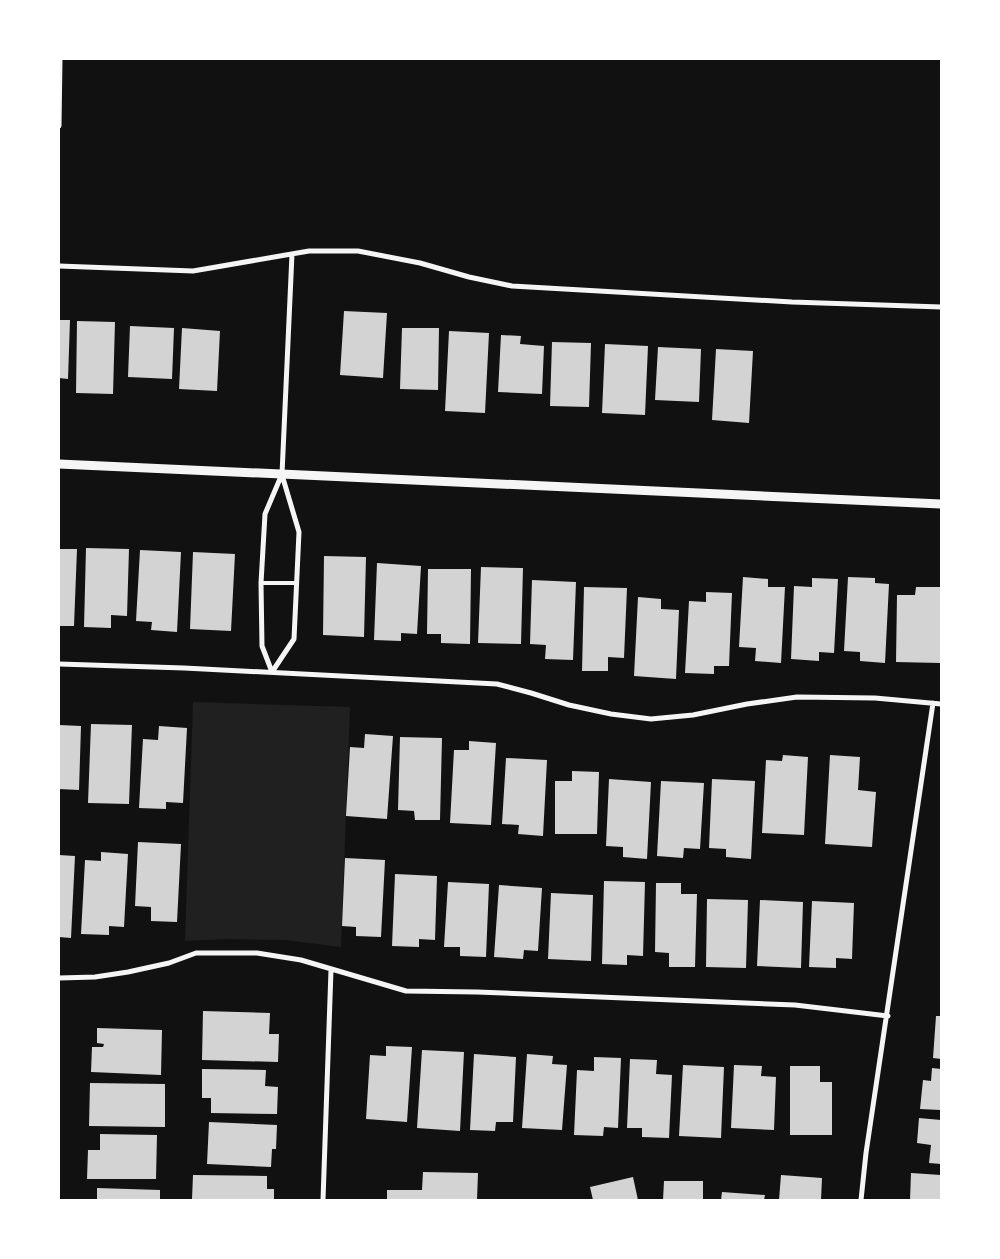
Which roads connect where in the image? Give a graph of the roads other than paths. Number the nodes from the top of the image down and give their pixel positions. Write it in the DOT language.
graph roads {
  1 [pos="60,59"];
  2 [pos="59,126"];
  3 [pos="292,254"];
  4 [pos="59,266"];
  5 [pos="941,307"];
  6 [pos="59,464"];
  7 [pos="282,474"];
  8 [pos="941,504"];
  9 [pos="260,583"];
  10 [pos="297,583"];
  11 [pos="59,664"];
  12 [pos="272,672"];
  13 [pos="933,703"];
  14 [pos="941,704"];
  15 [pos="331,970"];
  16 [pos="59,978"];
  17 [pos="888,1016"];
  18 [pos="323,1200"];
  19 [pos="861,1200"];
  1 -- 2 [label="street"];
  3 -- 4 [label="street"];
  3 -- 5 [label="street"];
  3 -- 7 [label="street"];
  6 -- 7 [label="street"];
  7 -- 8 [label="street"];
  7 -- 9 [label="street"];
  7 -- 10 [label="street"];
  9 -- 10 [label="lane"];
  9 -- 12 [label="street"];
  10 -- 12 [label="street"];
  11 -- 12 [label="street"];
  12 -- 13 [label="street"];
  13 -- 14 [label="street"];
  13 -- 17 [label="street"];
  15 -- 16 [label="street"];
  15 -- 17 [label="street"];
  15 -- 18 [label="street"];
  17 -- 19 [label="street"];
}
